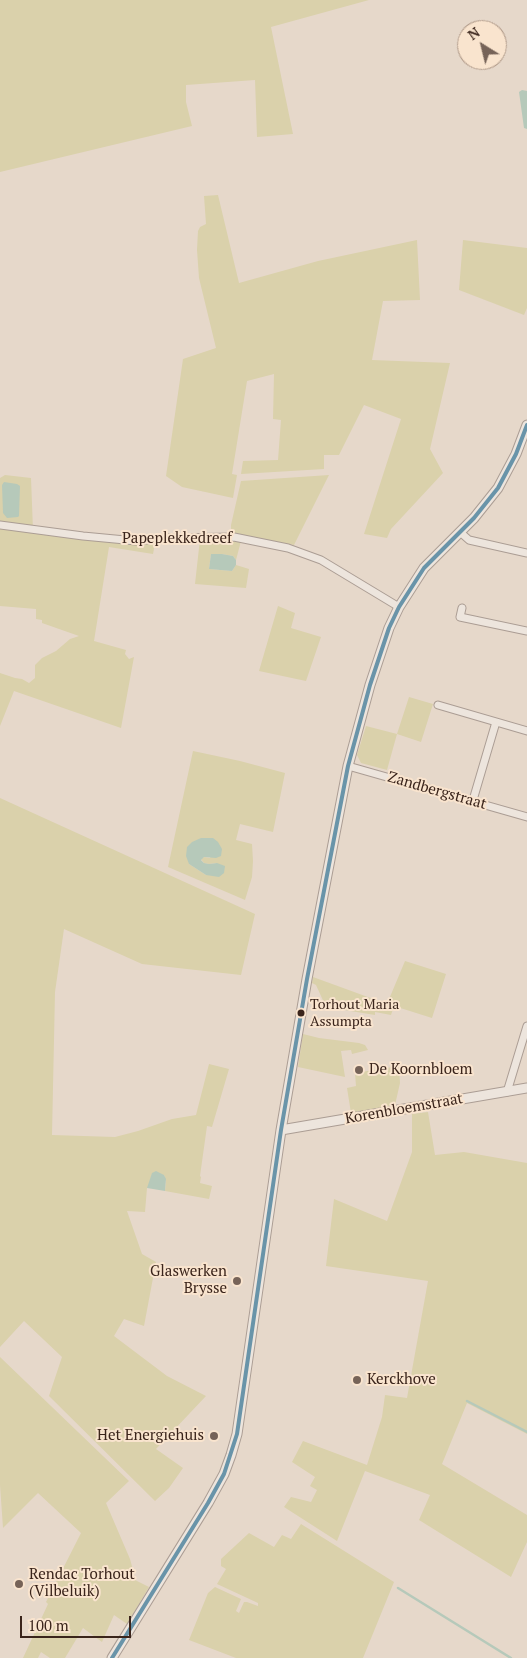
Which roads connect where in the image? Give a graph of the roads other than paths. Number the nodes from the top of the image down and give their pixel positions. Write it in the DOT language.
graph roads {
  1 [pos="527,425"];
  2 [pos="0,525"];
  3 [pos="460,532"];
  4 [pos="527,553"];
  5 [pos="399,606"];
  6 [pos="462,608"];
  7 [pos="527,631"];
  8 [pos="438,705"];
  9 [pos="496,722"];
  10 [pos="527,731"];
  11 [pos="348,766"];
  12 [pos="473,800"];
  13 [pos="527,817"];
  14 [pos="527,1026"];
  15 [pos="527,1088"];
  16 [pos="507,1092"];
  17 [pos="281,1130"];
  18 [pos="112,1658"];
  1 -- 3 [label="street"];
  2 -- 5 [label="street, Papeplekkedreef"];
  3 -- 4 [label="street"];
  3 -- 5 [label="street"];
  5 -- 11 [label="street"];
  6 -- 7 [label="street"];
  8 -- 9 [label="street"];
  9 -- 10 [label="street"];
  9 -- 12 [label="street"];
  11 -- 12 [label="street, Zandbergstraat"];
  11 -- 17 [label="street"];
  12 -- 13 [label="street, Zandbergstraat"];
  14 -- 16 [label="street"];
  15 -- 16 [label="street, Korenbloemstraat"];
  16 -- 17 [label="street, Korenbloemstraat"];
  17 -- 18 [label="street"];
}
